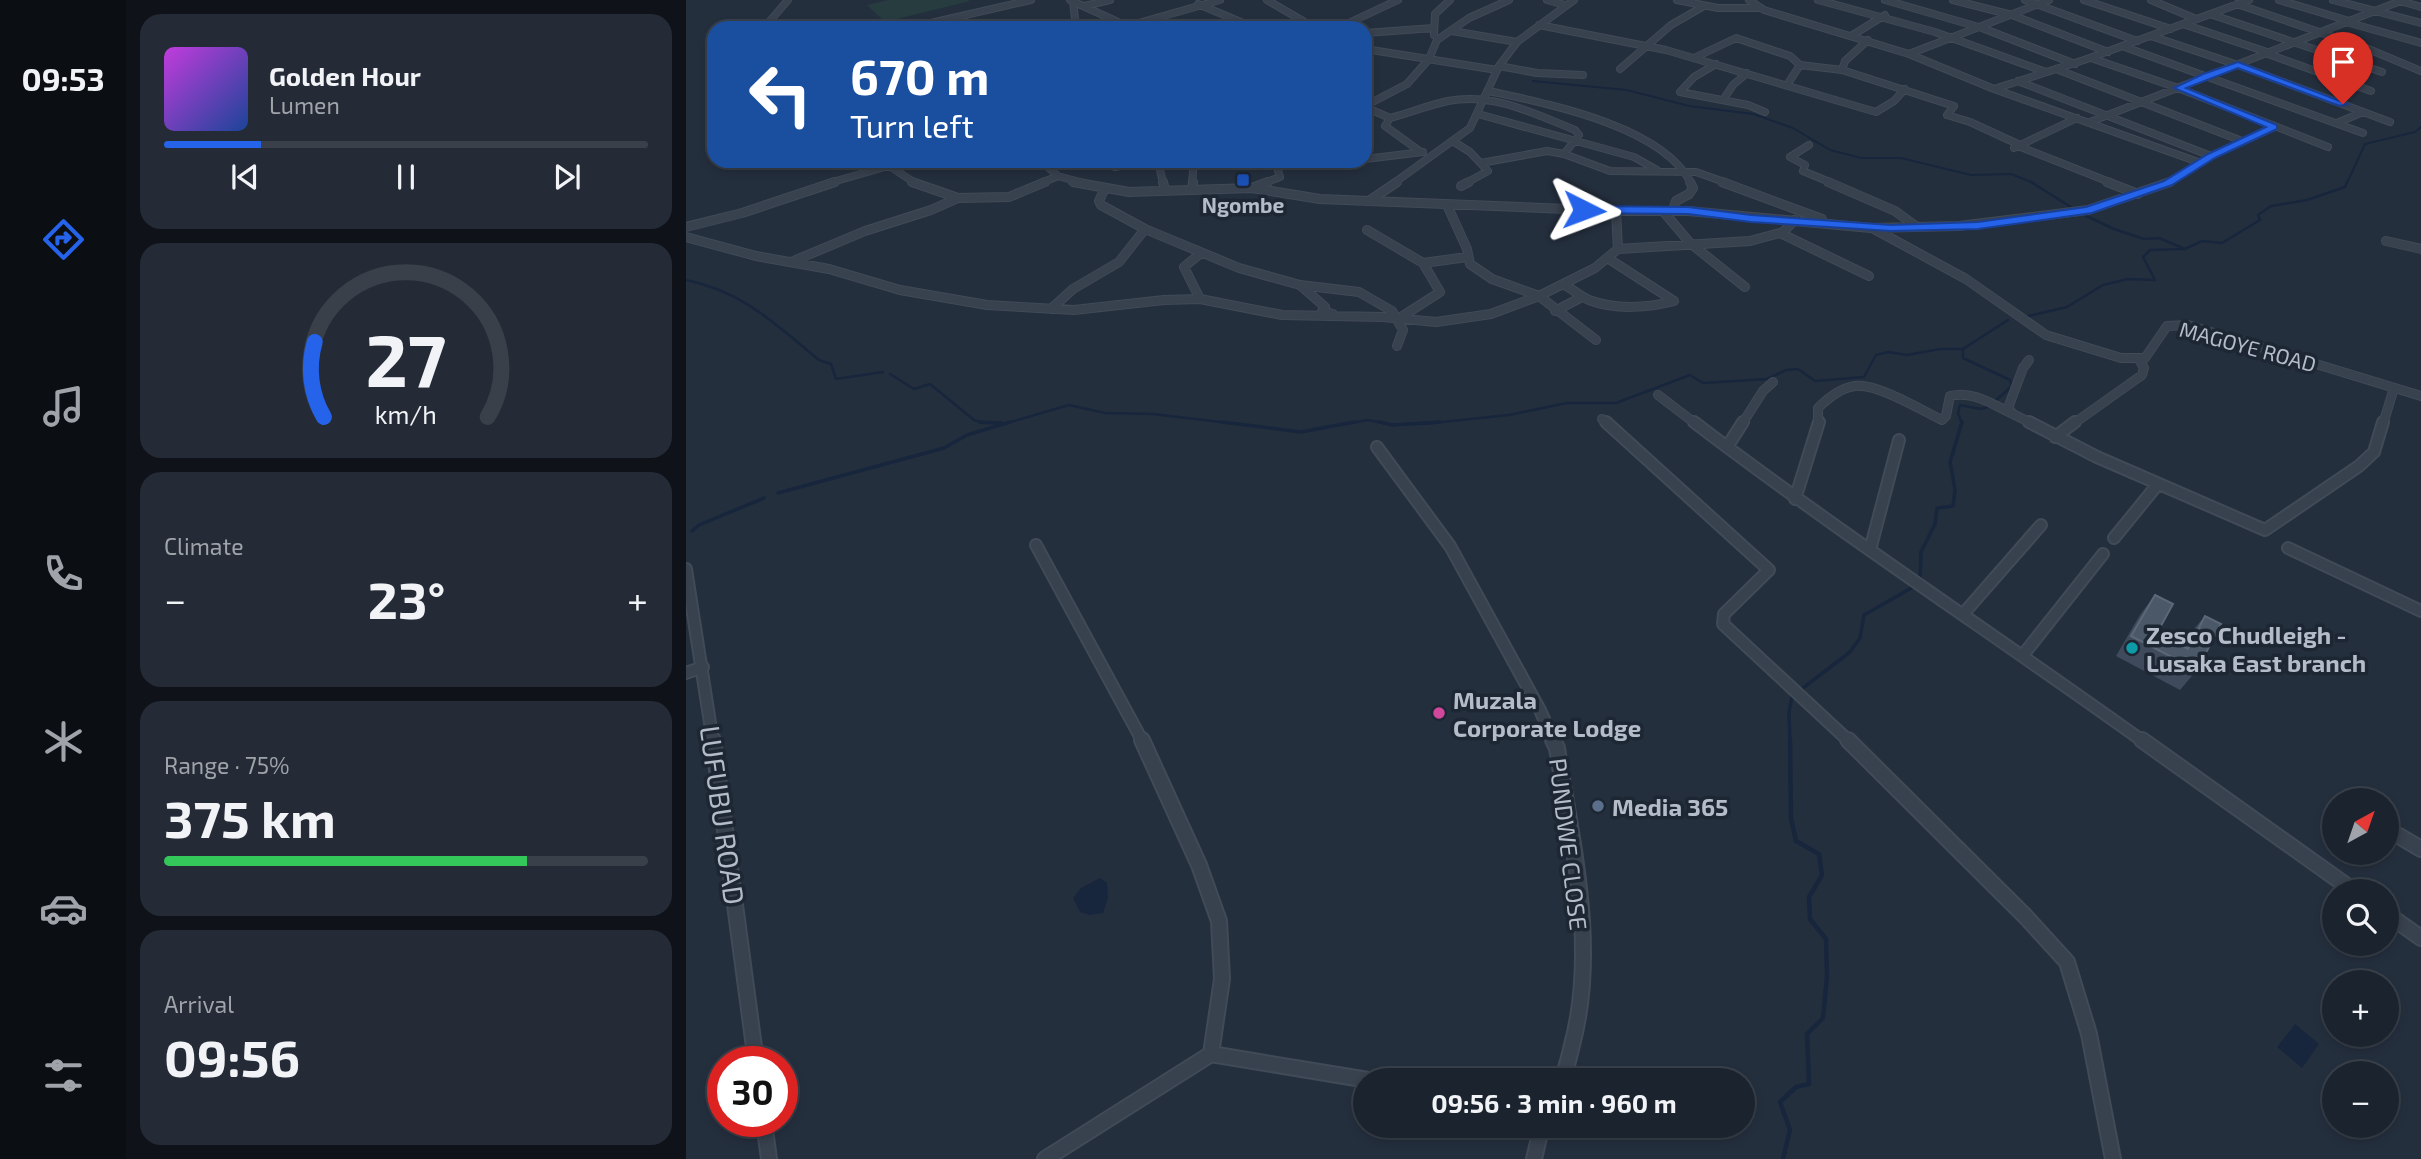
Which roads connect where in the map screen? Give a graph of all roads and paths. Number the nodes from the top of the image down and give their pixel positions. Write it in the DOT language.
graph roads {
  1 [pos="789,0"];
  2 [pos="1031,0"];
  3 [pos="1110,0"];
  4 [pos="1194,0"];
  5 [pos="1220,0"];
  6 [pos="1267,0"];
  7 [pos="1384,0"];
  8 [pos="1450,0"];
  9 [pos="1508,0"];
  10 [pos="1547,0"];
  11 [pos="1574,0"];
  12 [pos="1676,0"];
  13 [pos="1749,0"];
  14 [pos="1818,0"];
  15 [pos="1885,0"];
  16 [pos="1953,0"];
  17 [pos="2025,0"];
  18 [pos="2049,0"];
  19 [pos="2084,0"];
  20 [pos="2151,0"];
  21 [pos="2249,0"];
  22 [pos="2279,0"];
  23 [pos="2333,0"];
  24 [pos="2390,0"];
  25 [pos="1072,1"];
  26 [pos="1395,1"];
  27 [pos="2400,1"];
  28 [pos="1904,2"];
  29 [pos="2224,3"];
  30 [pos="2041,4"];
  31 [pos="1199,5"];
  32 [pos="1566,5"];
  33 [pos="2234,5"];
  34 [pos="1084,6"];
  35 [pos="1704,6"];
  36 [pos="2421,7"];
  37 [pos="1760,8"];
  38 [pos="2374,11"];
  39 [pos="2210,14"];
  40 [pos="2012,15"];
  41 [pos="1882,17"];
  42 [pos="2196,19"];
  43 [pos="770,21"];
  44 [pos="944,21"];
  45 [pos="1073,21"];
  46 [pos="1116,21"];
  47 [pos="1148,21"];
  48 [pos="1238,21"];
  49 [pos="1303,21"];
  50 [pos="1353,21"];
  51 [pos="2347,21"];
  52 [pos="2421,23"];
  53 [pos="1539,24"];
  54 [pos="2183,24"];
  55 [pos="1980,26"];
  56 [pos="1434,28"];
  57 [pos="2171,29"];
  58 [pos="1452,31"];
  59 [pos="1372,32"];
  60 [pos="2321,32"];
  61 [pos="1852,36"];
  62 [pos="2151,36"];
  63 [pos="1951,38"];
  64 [pos="1437,40"];
  65 [pos="1868,40"];
  66 [pos="2138,41"];
  67 [pos="1517,42"];
  68 [pos="2296,43"];
  69 [pos="2421,43"];
  70 [pos="1645,46"];
  71 [pos="2122,46"];
  72 [pos="1372,50"];
  73 [pos="2108,52"];
  74 [pos="2270,53"];
  75 [pos="1909,54"];
  76 [pos="1694,58"];
  77 [pos="2091,58"];
  78 [pos="1429,59"];
  79 [pos="1716,64"];
  80 [pos="2075,64"];
  81 [pos="1800,65"];
  82 [pos="2238,65"];
  83 [pos="1498,68"];
  84 [pos="1620,69"];
  85 [pos="1842,69"];
  86 [pos="2056,69"];
  87 [pos="2421,71"];
  88 [pos="2047,72"];
  89 [pos="2382,72"];
  90 [pos="1746,73"];
  91 [pos="1583,75"];
  92 [pos="2206,76"];
  93 [pos="2018,80"];
  94 [pos="1787,85"];
  95 [pos="2178,88"];
  96 [pos="1905,89"];
  97 [pos="1994,89"];
  98 [pos="1489,91"];
  99 [pos="2371,91"];
  100 [pos="1723,100"];
  101 [pos="1485,101"];
  102 [pos="1372,102"];
  103 [pos="2145,102"];
  104 [pos="1372,109"];
  105 [pos="1765,112"];
  106 [pos="2363,112"];
  107 [pos="1478,114"];
  108 [pos="2110,116"];
  109 [pos="1390,118"];
  110 [pos="2077,118"];
  111 [pos="1546,119"];
  112 [pos="2090,122"];
  113 [pos="2390,122"];
  114 [pos="2337,123"];
  115 [pos="1532,127"];
  116 [pos="2274,127"];
  117 [pos="2364,133"];
  118 [pos="1573,141"];
  119 [pos="2242,141"];
  120 [pos="1454,142"];
  121 [pos="1809,145"];
  122 [pos="2017,147"];
  123 [pos="2328,147"];
  124 [pos="1440,151"];
  125 [pos="1421,152"];
  126 [pos="1564,153"];
  127 [pos="2211,156"];
  128 [pos="1372,158"];
  129 [pos="1481,163"];
  130 [pos="2201,163"];
  131 [pos="862,168"];
  132 [pos="892,168"];
  133 [pos="1049,168"];
  134 [pos="1160,168"];
  135 [pos="1194,168"];
  136 [pos="1277,168"];
  137 [pos="1657,170"];
  138 [pos="1687,172"];
  139 [pos="1058,176"];
  140 [pos="1461,186"];
  141 [pos="1105,188"];
  142 [pos="1252,188"];
  143 [pos="1192,189"];
  144 [pos="1165,190"];
  145 [pos="2138,194"];
  146 [pos="958,198"];
  147 [pos="1369,201"];
  148 [pos="1447,205"];
  149 [pos="1673,210"];
  150 [pos="1616,211"];
  151 [pos="1663,211"];
  152 [pos="1795,220"];
  153 [pos="1832,223"];
  154 [pos="686,227"];
  155 [pos="1917,227"];
  156 [pos="1871,228"];
  157 [pos="1145,229"];
  158 [pos="1367,230"];
  159 [pos="1780,233"];
  160 [pos="686,237"];
  161 [pos="2386,241"];
  162 [pos="1688,244"];
  163 [pos="1618,249"];
  164 [pos="2421,249"];
  165 [pos="1200,253"];
  166 [pos="1466,257"];
  167 [pos="1609,259"];
  168 [pos="791,262"];
  169 [pos="1423,263"];
  170 [pos="1869,276"];
  171 [pos="1300,285"];
  172 [pos="1565,285"];
  173 [pos="1745,287"];
  174 [pos="1539,296"];
  175 [pos="1583,297"];
  176 [pos="1200,299"];
  177 [pos="1051,309"];
  178 [pos="1555,310"];
  179 [pos="1344,318"];
  180 [pos="1398,319"];
  181 [pos="1596,340"];
  182 [pos="1397,346"];
  183 [pos="2139,359"];
  184 [pos="2029,360"];
  185 [pos="1773,382"];
  186 [pos="2394,388"];
  187 [pos="1658,395"];
  188 [pos="2421,396"];
  189 [pos="2013,414"];
  190 [pos="1602,419"];
  191 [pos="2055,437"];
  192 [pos="1899,440"];
  193 [pos="1377,447"];
  194 [pos="1727,447"];
  195 [pos="2158,484"];
  196 [pos="1795,499"];
  197 [pos="2041,525"];
  198 [pos="2115,538"];
  199 [pos="1035,545"];
  200 [pos="2288,548"];
  201 [pos="1870,550"];
  202 [pos="2103,554"];
  203 [pos="686,569"];
  204 [pos="2421,611"];
  205 [pos="1964,613"];
  206 [pos="2023,655"];
  207 [pos="703,667"];
  208 [pos="686,673"];
  209 [pos="2399,836"];
  210 [pos="2421,849"];
  211 [pos="2337,879"];
  212 [pos="2399,922"];
  213 [pos="2421,938"];
  214 [pos="754,1046"];
  215 [pos="1211,1054"];
  216 [pos="1566,1068"];
  217 [pos="1353,1078"];
  218 [pos="766,1137"];
  219 [pos="1539,1138"];
  220 [pos="769,1159"];
  221 [pos="1045,1159"];
  222 [pos="1534,1159"];
  223 [pos="2113,1159"];
  1 -- 43 [label="street"];
  2 -- 44 [label="street"];
  3 -- 34 [label="street"];
  4 -- 31 [label="street"];
  5 -- 31 [label="street"];
  6 -- 49 [label="street"];
  7 -- 26 [label="street"];
  8 -- 56 [label="street"];
  9 -- 58 [label="street"];
  10 -- 32 [label="street"];
  11 -- 32 [label="street"];
  12 -- 35 [label="street"];
  13 -- 37 [label="street"];
  14 -- 41 [label="street"];
  15 -- 28 [label="street"];
  16 -- 40 [label="street"];
  17 -- 30 [label="street"];
  18 -- 30 [label="street"];
  19 -- 57 [label="street"];
  20 -- 42 [label="street"];
  21 -- 33 [label="street"];
  22 -- 51 [label="street"];
  23 -- 38 [label="street"];
  24 -- 27 [label="street"];
  25 -- 34 [label="street"];
  25 -- 45 [label="street"];
  26 -- 50 [label="street"];
  27 -- 36 [label="street"];
  27 -- 38 [label="street"];
  28 -- 41 [label="street"];
  28 -- 55 [label="street"];
  29 -- 33 [label="street"];
  30 -- 40 [label="street"];
  30 -- 66 [label="street"];
  31 -- 47 [label="street"];
  31 -- 48 [label="street"];
  32 -- 53 [label="street"];
  33 -- 39 [label="street"];
  33 -- 60 [label="street"];
  34 -- 46 [label="street"];
  35 -- 37 [label="street"];
  35 -- 70 [label="street"];
  37 -- 61 [label="street"];
  38 -- 51 [label="street"];
  38 -- 52 [label="street"];
  39 -- 42 [label="street"];
  39 -- 68 [label="street"];
  40 -- 55 [label="street"];
  40 -- 73 [label="street"];
  41 -- 61 [label="street"];
  41 -- 63 [label="street"];
  42 -- 54 [label="street"];
  51 -- 60 [label="street"];
  51 -- 69 [label="street"];
  53 -- 67 [label="street"];
  53 -- 70 [label="street"];
  54 -- 57 [label="street"];
  54 -- 74 [label="street"];
  55 -- 63 [label="street"];
  55 -- 80 [label="street"];
  56 -- 59 [label="street"];
  56 -- 64 [label="street"];
  57 -- 62 [label="street"];
  58 -- 64 [label="street"];
  58 -- 67 [label="street"];
  60 -- 68 [label="street"];
  60 -- 87 [label="street"];
  61 -- 65 [label="street"];
  62 -- 66 [label="street"];
  62 -- 82 [label="street"];
  63 -- 75 [label="street"];
  63 -- 88 [label="street"];
  64 -- 78 [label="street"];
  65 -- 75 [label="street"];
  65 -- 85 [label="street"];
  66 -- 71 [label="street"];
  67 -- 83 [label="street"];
  68 -- 74 [label="street"];
  68 -- 89 [label="street"];
  70 -- 76 [label="street"];
  70 -- 84 [label="street"];
  71 -- 73 [label="street"];
  71 -- 92 [label="street"];
  72 -- 78 [label="street"];
  73 -- 77 [label="street"];
  74 -- 82 [label="street"];
  74 -- 99 [label="street"];
  75 -- 97 [label="street"];
  76 -- 79 [label="street"];
  76 -- 81 [label="street"];
  77 -- 80 [label="street"];
  77 -- 95 [label="street"];
  78 -- 83 [label="street"];
  78 -- 102 [label="street"];
  79 -- 90 [label="street"];
  79 -- 100 [label="street"];
  80 -- 86 [label="street"];
  81 -- 85 [label="street"];
  81 -- 94 [label="street"];
  82 -- 92 [label="street"];
  82 -- 106 [label="street"];
  83 -- 91 [label="street"];
  83 -- 98 [label="street"];
  85 -- 96 [label="street"];
  86 -- 88 [label="street"];
  86 -- 103 [label="street"];
  88 -- 93 [label="street"];
  90 -- 94 [label="street"];
  90 -- 100 [label="street"];
  92 -- 95 [label="street"];
  92 -- 114 [label="street"];
  93 -- 97 [label="street"];
  93 -- 108 [label="street"];
  94 -- 96 [label="street"];
  95 -- 103 [label="street"];
  95 -- 116 [label="street"];
  96 -- 122 [label="street"];
  97 -- 110 [label="street"];
  98 -- 101 [label="street"];
  98 -- 138 [label="street"];
  100 -- 105 [label="street"];
  101 -- 107 [label="street"];
  101 -- 109 [label="street"];
  101 -- 111 [label="street"];
  103 -- 108 [label="street"];
  103 -- 119 [label="street"];
  104 -- 109 [label="street"];
  106 -- 113 [label="street"];
  106 -- 114 [label="street"];
  107 -- 115 [label="street"];
  107 -- 120 [label="street"];
  108 -- 112 [label="street"];
  108 -- 127 [label="street"];
  109 -- 125 [label="street"];
  110 -- 112 [label="street"];
  110 -- 122 [label="street"];
  111 -- 115 [label="street"];
  111 -- 118 [label="street"];
  112 -- 130 [label="street"];
  114 -- 117 [label="street"];
  115 -- 118 [label="street"];
  116 -- 119 [label="street"];
  116 -- 123 [label="street"];
  118 -- 126 [label="street"];
  118 -- 137 [label="street"];
  119 -- 127 [label="street"];
  120 -- 124 [label="street"];
  120 -- 129 [label="street"];
  121 -- 155 [label="street"];
  122 -- 145 [label="street"];
  124 -- 125 [label="street"];
  124 -- 147 [label="street"];
  125 -- 128 [label="street"];
  126 -- 129 [label="street"];
  126 -- 137 [label="street"];
  127 -- 130 [label="street"];
  129 -- 140 [label="street"];
  130 -- 145 [label="street"];
  131 -- 154 [label="street"];
  132 -- 146 [label="street"];
  133 -- 139 [label="street"];
  134 -- 144 [label="street"];
  135 -- 143 [label="street"];
  136 -- 142 [label="street"];
  137 -- 138 [label="street"];
  138 -- 149 [label="street"];
  138 -- 153 [label="street"];
  139 -- 141 [label="street"];
  139 -- 146 [label="street"];
  141 -- 144 [label="street"];
  141 -- 157 [label="street"];
  142 -- 143 [label="street"];
  142 -- 147 [label="street"];
  143 -- 144 [label="street"];
  145 -- 155 [label="street"];
  146 -- 168 [label="street"];
  147 -- 148 [label="street"];
  148 -- 150 [label="street"];
  148 -- 166 [label="street"];
  149 -- 151 [label="street"];
  149 -- 152 [label="street"];
  150 -- 151 [label="street"];
  150 -- 163 [label="street"];
  151 -- 162 [label="street"];
  152 -- 153 [label="street"];
  152 -- 159 [label="street"];
  153 -- 156 [label="street"];
  155 -- 156 [label="street"];
  156 -- 183 [label="street"];
  157 -- 165 [label="street"];
  157 -- 177 [label="street"];
  158 -- 169 [label="street"];
  159 -- 162 [label="street"];
  159 -- 170 [label="street"];
  160 -- 168 [label="street"];
  161 -- 164 [label="street"];
  162 -- 163 [label="street"];
  162 -- 173 [label="street"];
  163 -- 167 [label="street"];
  165 -- 171 [label="street"];
  165 -- 176 [label="street"];
  166 -- 169 [label="street"];
  166 -- 174 [label="street"];
  167 -- 172 [label="street"];
  167 -- 175 [label="street"];
  168 -- 177 [label="street"];
  169 -- 180 [label="street"];
  171 -- 179 [label="street"];
  171 -- 180 [label="street"];
  172 -- 174 [label="street"];
  172 -- 175 [label="street"];
  174 -- 178 [label="street"];
  174 -- 180 [label="street"];
  175 -- 178 [label="street"];
  176 -- 177 [label="street"];
  176 -- 179 [label="street"];
  178 -- 181 [label="street"];
  179 -- 180 [label="street"];
  180 -- 182 [label="street"];
  183 -- 186 [label="street, MAGOYE ROAD"];
  183 -- 191 [label="street, MAGOYE ROAD"];
  184 -- 189 [label="street"];
  185 -- 194 [label="street"];
  186 -- 188 [label="street, MAGOYE ROAD"];
  186 -- 195 [label="street"];
  187 -- 194 [label="street"];
  189 -- 191 [label="street"];
  189 -- 196 [label="street"];
  190 -- 223 [label="street"];
  191 -- 195 [label="street"];
  192 -- 201 [label="street"];
  193 -- 216 [label="street, PUNDWE CLOSE"];
  194 -- 196 [label="street"];
  195 -- 198 [label="street"];
  196 -- 201 [label="street"];
  197 -- 205 [label="street"];
  199 -- 215 [label="street"];
  200 -- 204 [label="street"];
  201 -- 205 [label="street"];
  202 -- 206 [label="street"];
  203 -- 207 [label="street, LUFUBU ROAD"];
  205 -- 206 [label="street"];
  206 -- 211 [label="street"];
  207 -- 208 [label="street"];
  207 -- 214 [label="street, LUFUBU ROAD"];
  209 -- 210 [label="street"];
  212 -- 213 [label="street"];
  215 -- 217 [label="street"];
  215 -- 221 [label="street"];
  218 -- 220 [label="street"];
  219 -- 222 [label="street"];
}
